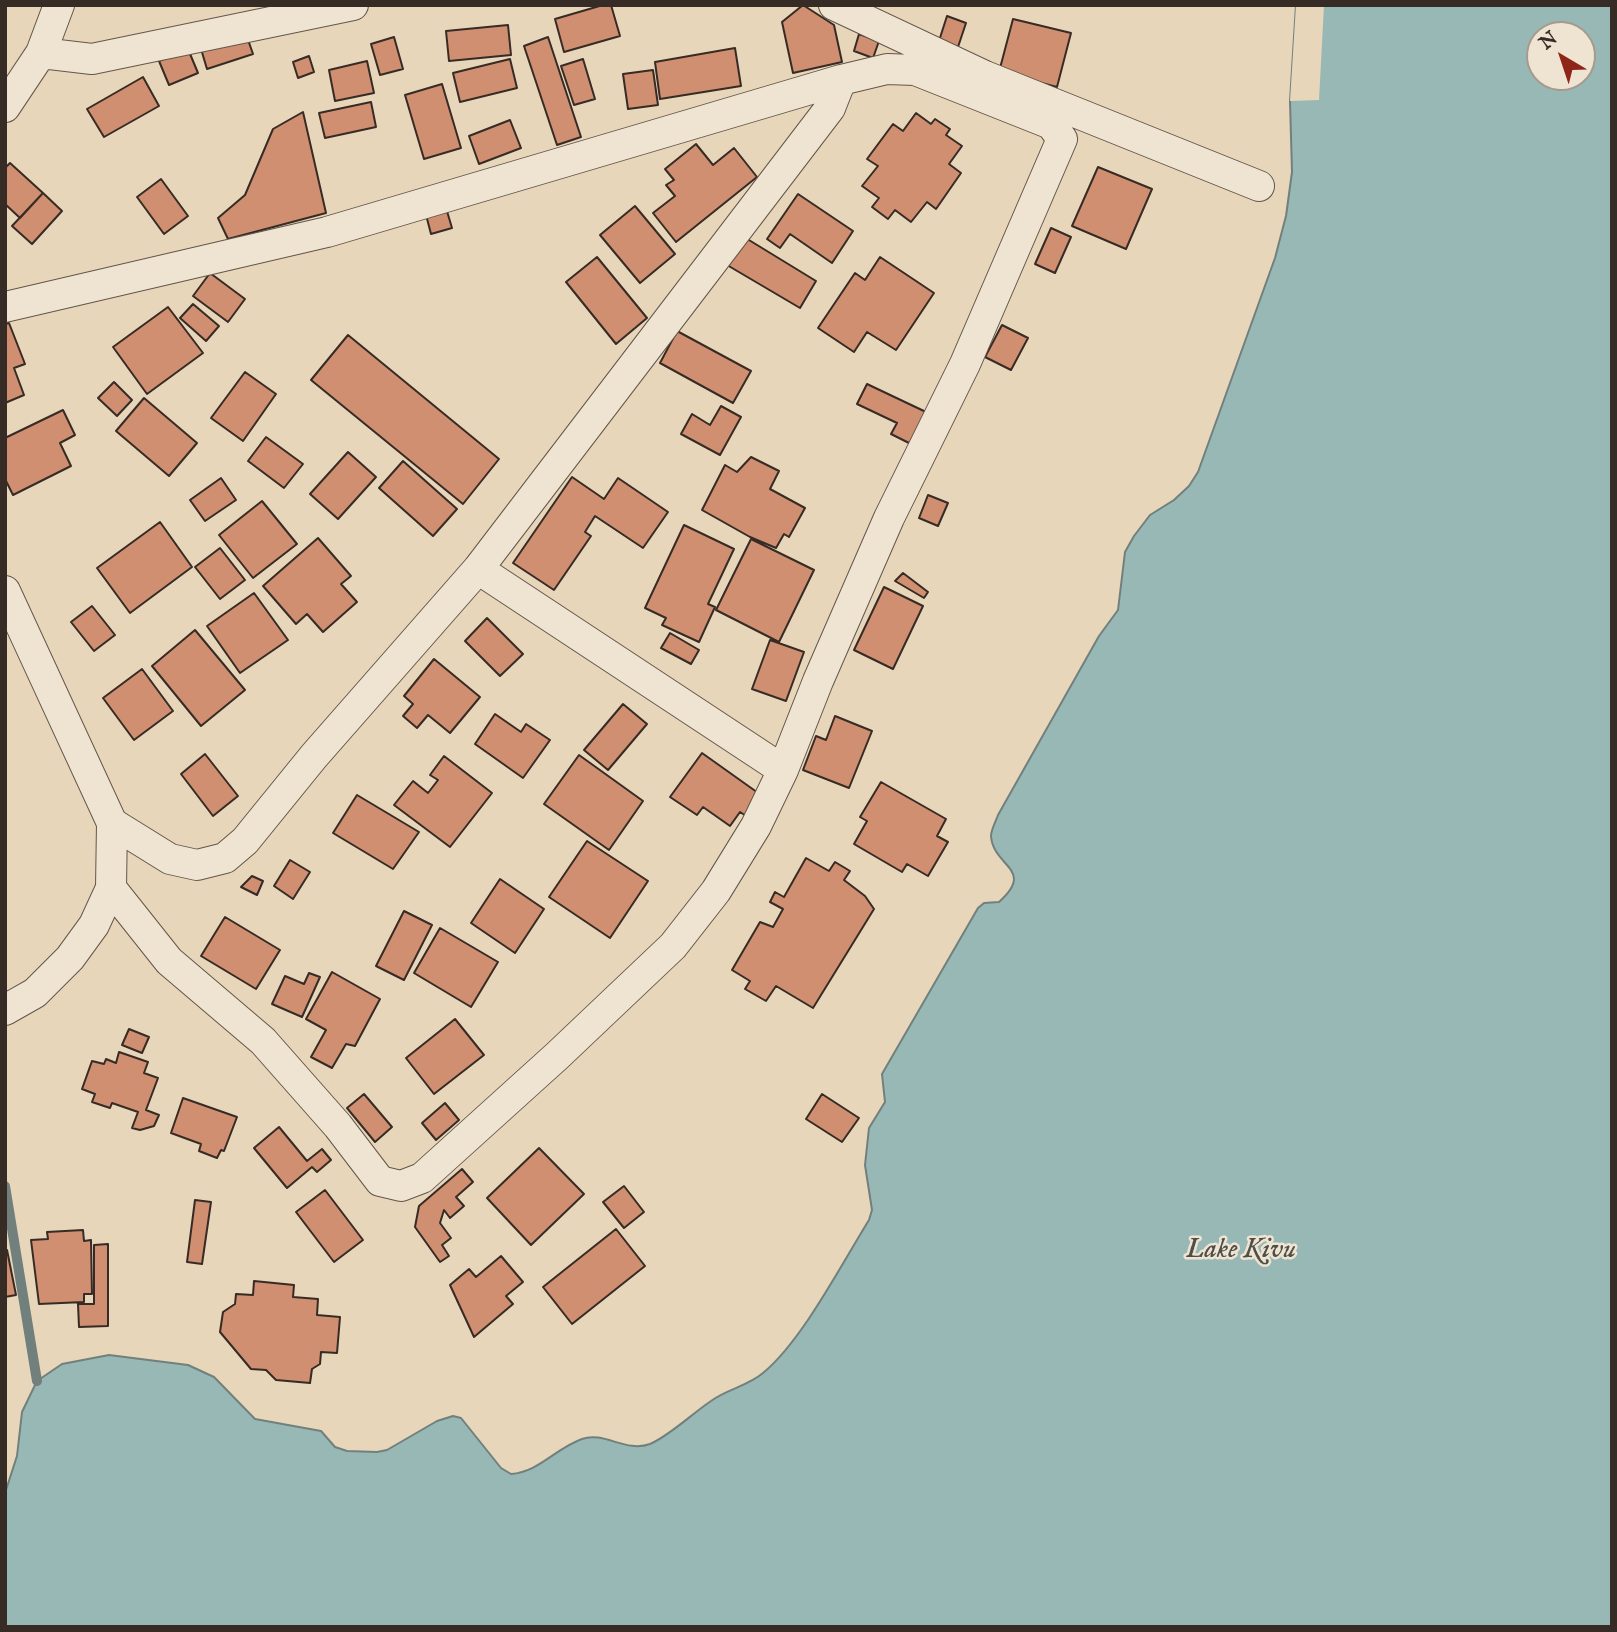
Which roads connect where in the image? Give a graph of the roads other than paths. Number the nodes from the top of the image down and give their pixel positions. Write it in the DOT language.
graph roads {
  1 [pos="59,5"];
  2 [pos="354,5"];
  3 [pos="834,5"];
  4 [pos="41,53"];
  5 [pos="841,80"];
  6 [pos="5,107"];
  7 [pos="1259,186"];
  8 [pos="5,307"];
  9 [pos="478,569"];
  10 [pos="5,591"];
  11 [pos="783,770"];
  12 [pos="112,823"];
  13 [pos="111,888"];
  14 [pos="5,1010"];
  1 -- 4 [label="street"];
  2 -- 4 [label="street"];
  3 -- 7 [label="street"];
  4 -- 6 [label="street"];
  5 -- 8 [label="street"];
  5 -- 9 [label="street"];
  5 -- 11 [label="street"];
  9 -- 11 [label="street"];
  9 -- 12 [label="street"];
  10 -- 12 [label="street"];
  11 -- 13 [label="street"];
  12 -- 13 [label="street"];
  13 -- 14 [label="street"];
}
